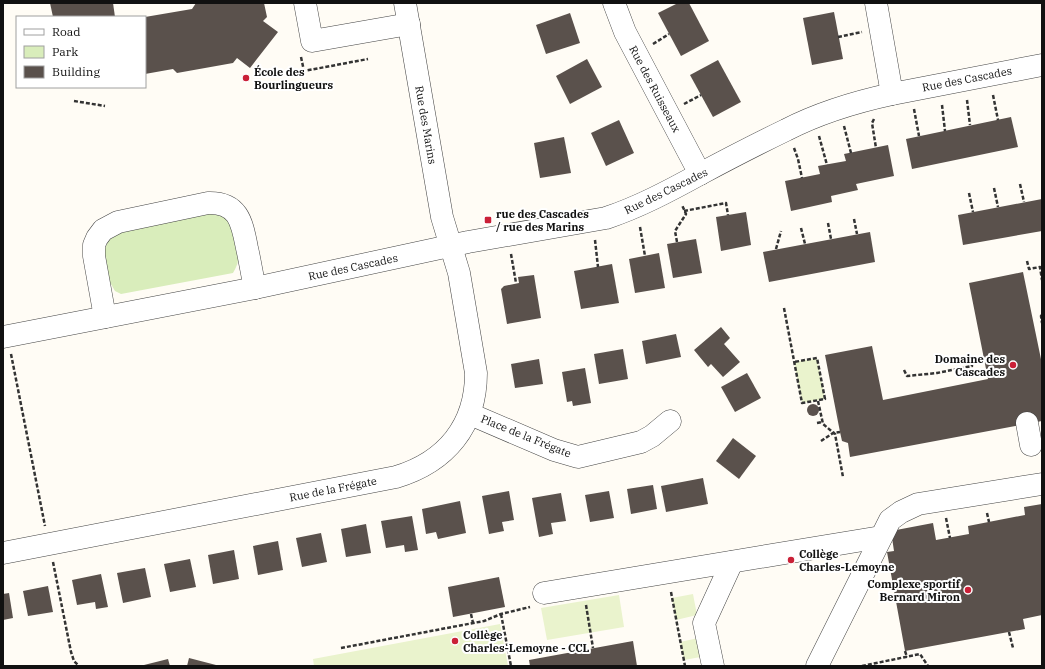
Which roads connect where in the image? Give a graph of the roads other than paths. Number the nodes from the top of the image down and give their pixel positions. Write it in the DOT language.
graph roads {
  1 [pos="305,3"];
  2 [pos="405,3"];
  3 [pos="614,3"];
  4 [pos="876,3"];
  5 [pos="409,24"];
  6 [pos="1042,65"];
  7 [pos="892,94"];
  8 [pos="700,174"];
  9 [pos="451,246"];
  10 [pos="255,288"];
  11 [pos="105,317"];
  12 [pos="7,343"];
  13 [pos="470,414"];
  14 [pos="670,421"];
  15 [pos="1027,423"];
  16 [pos="1031,445"];
  17 [pos="1042,484"];
  18 [pos="882,537"];
  19 [pos="3,553"];
  20 [pos="732,562"];
  21 [pos="539,600"];
  22 [pos="713,666"];
  23 [pos="817,666"];
  1 -- 5 [label="street"];
  2 -- 5 [label="street, Rue des Marins"];
  3 -- 8 [label="street, Rue des Ruisseaux"];
  4 -- 7 [label="street"];
  5 -- 9 [label="street, Rue des Marins"];
  6 -- 7 [label="street, Rue des Cascades"];
  7 -- 8 [label="street, Rue des Cascades"];
  8 -- 9 [label="street, Rue des Cascades"];
  9 -- 10 [label="street, Rue des Cascades"];
  9 -- 13 [label="street, Rue de la Frégate"];
  10 -- 11 [label="street, Rue des Cascades"];
  10 -- 11 [label="street"];
  11 -- 12 [label="street, Rue des Cascades"];
  13 -- 14 [label="street, Place de la Frégate"];
  13 -- 19 [label="street, Rue de la Frégate"];
  15 -- 16 [label="street"];
  17 -- 18 [label="street"];
  18 -- 20 [label="street"];
  18 -- 23 [label="street"];
  20 -- 21 [label="street"];
  20 -- 22 [label="street"];
}
